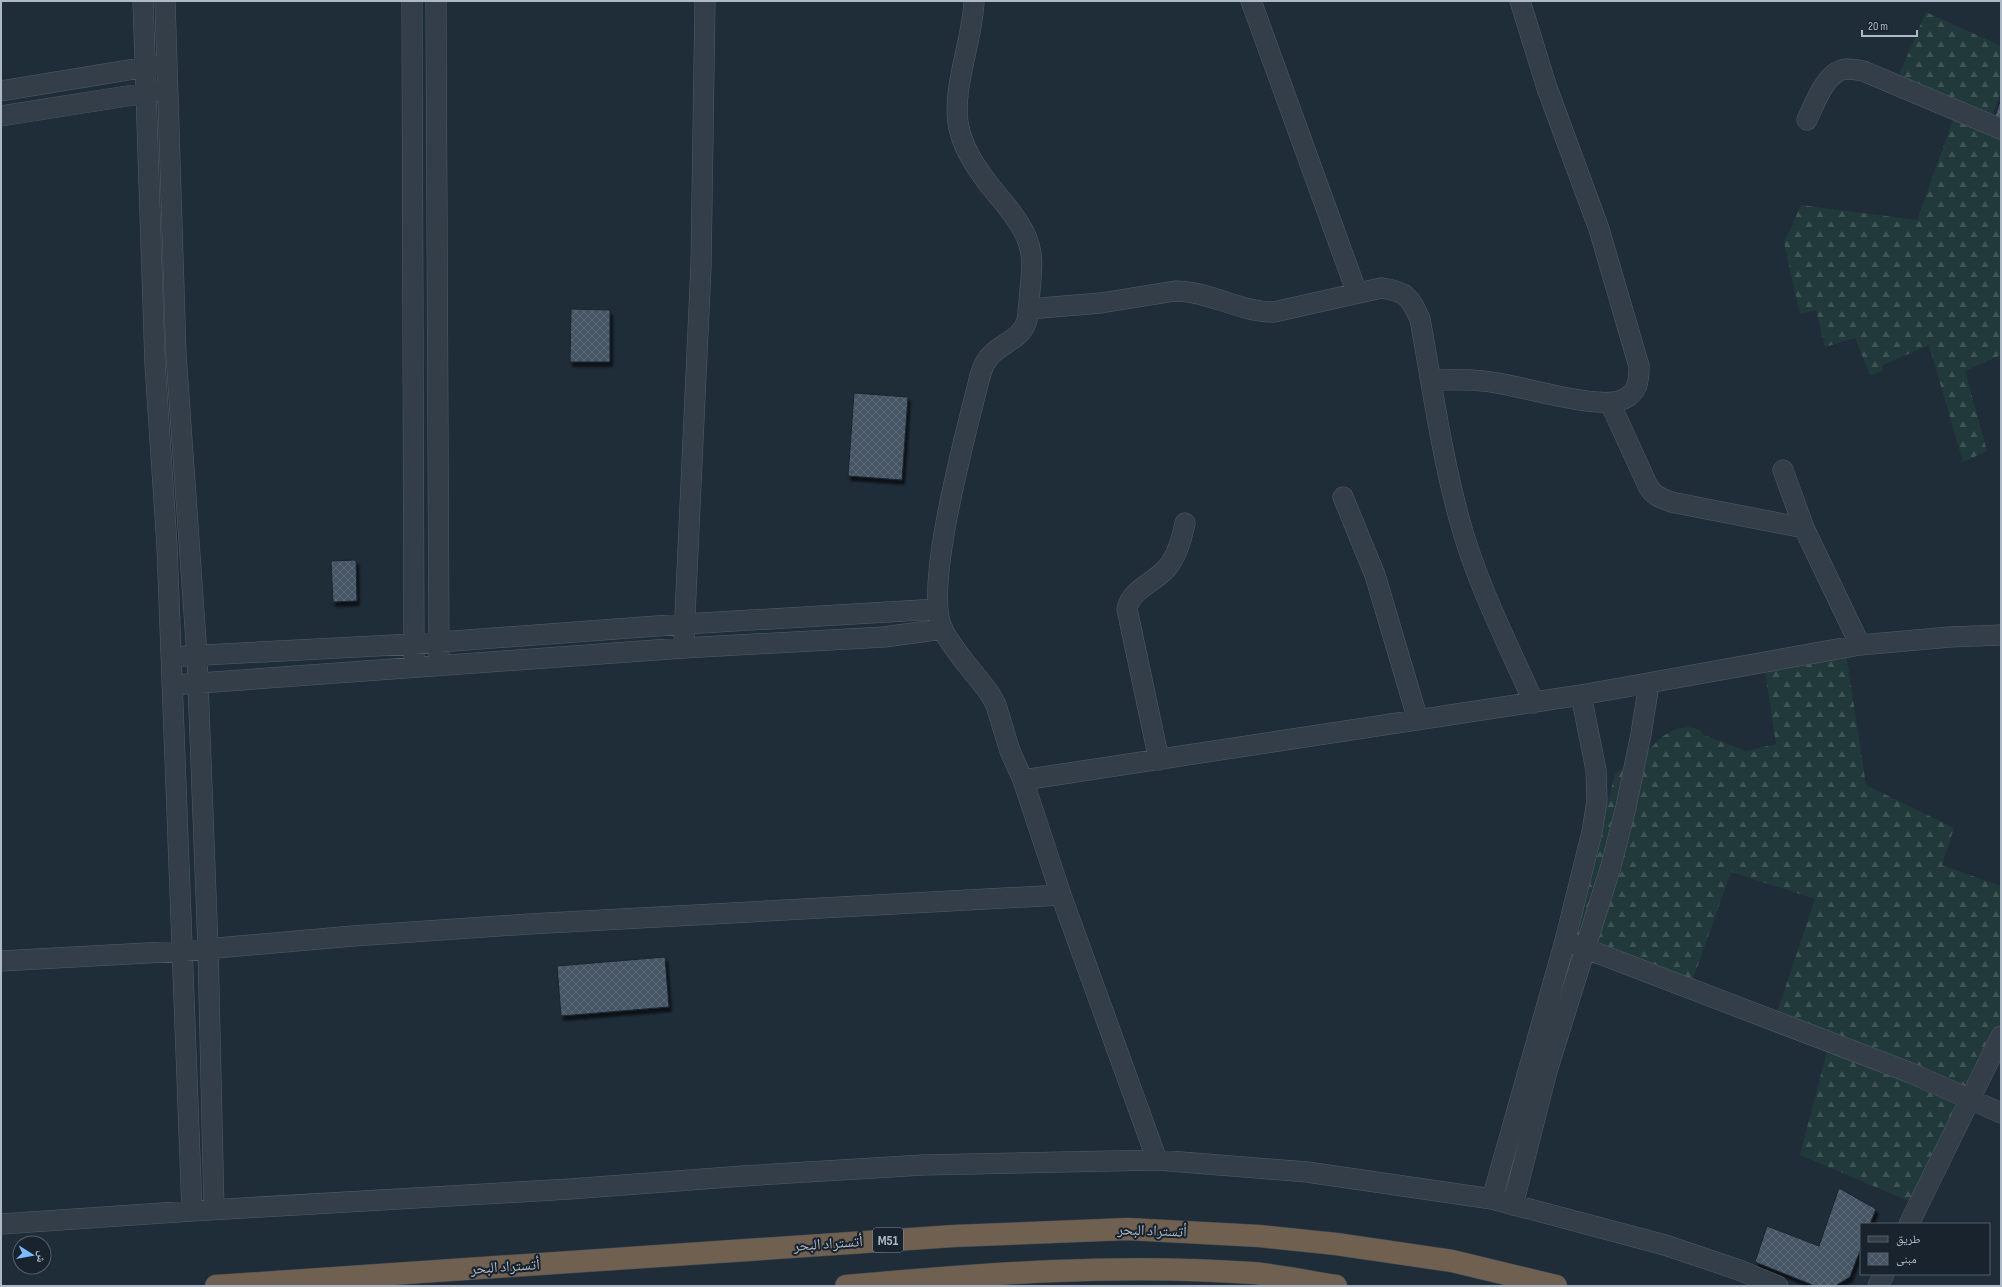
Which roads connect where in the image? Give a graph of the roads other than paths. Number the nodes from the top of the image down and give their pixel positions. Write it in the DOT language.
graph roads {
  1 [pos="143,1"];
  2 [pos="165,1"];
  3 [pos="412,1"];
  4 [pos="436,1"];
  5 [pos="705,1"];
  6 [pos="974,1"];
  7 [pos="1250,1"];
  8 [pos="1520,1"];
  9 [pos="166,64"];
  10 [pos="145,66"];
  11 [pos="168,90"];
  12 [pos="1,91"];
  13 [pos="147,92"];
  14 [pos="1,116"];
  15 [pos="1807,120"];
  16 [pos="2001,129"];
  17 [pos="1357,293"];
  18 [pos="1028,309"];
  19 [pos="1431,380"];
  20 [pos="1610,403"];
  21 [pos="1783,470"];
  22 [pos="1342,497"];
  23 [pos="1185,523"];
  24 [pos="1804,528"];
  25 [pos="938,609"];
  26 [pos="684,624"];
  27 [pos="943,629"];
  28 [pos="2001,635"];
  29 [pos="438,642"];
  30 [pos="413,644"];
  31 [pos="1860,645"];
  32 [pos="683,648"];
  33 [pos="170,656"];
  34 [pos="197,656"];
  35 [pos="440,666"];
  36 [pos="414,668"];
  37 [pos="198,683"];
  38 [pos="1648,684"];
  39 [pos="172,685"];
  40 [pos="1580,695"];
  41 [pos="1534,703"];
  42 [pos="1418,720"];
  43 [pos="1159,760"];
  44 [pos="1022,780"];
  45 [pos="1061,895"];
  46 [pos="1565,941"];
  47 [pos="208,948"];
  48 [pos="1584,948"];
  49 [pos="183,951"];
  50 [pos="1,961"];
  51 [pos="2001,1036"];
  52 [pos="1970,1098"];
  53 [pos="2001,1113"];
  54 [pos="1157,1160"];
  55 [pos="1492,1199"];
  56 [pos="1513,1205"];
  57 [pos="214,1210"];
  58 [pos="192,1211"];
  59 [pos="1909,1223"];
  60 [pos="1,1224"];
  61 [pos="1884,1275"];
  62 [pos="216,1286"];
  63 [pos="846,1286"];
  64 [pos="1336,1286"];
  65 [pos="1556,1286"];
  66 [pos="1778,1286"];
  67 [pos="1878,1286"];
  1 -- 10 [label="street"];
  2 -- 9 [label="street"];
  3 -- 30 [label="street"];
  4 -- 29 [label="street"];
  5 -- 26 [label="street"];
  6 -- 18 [label="street"];
  7 -- 17 [label="street"];
  8 -- 20 [label="street"];
  9 -- 10 [label="street"];
  9 -- 11 [label="street"];
  10 -- 12 [label="street"];
  10 -- 13 [label="street"];
  11 -- 13 [label="street"];
  11 -- 34 [label="street"];
  13 -- 14 [label="street"];
  13 -- 33 [label="street"];
  15 -- 16 [label="street"];
  17 -- 18 [label="street"];
  17 -- 19 [label="street"];
  18 -- 25 [label="street"];
  19 -- 20 [label="street"];
  19 -- 41 [label="street"];
  20 -- 24 [label="street"];
  21 -- 24 [label="street"];
  22 -- 42 [label="street"];
  23 -- 43 [label="street"];
  24 -- 31 [label="street"];
  25 -- 26 [label="street"];
  25 -- 27 [label="street"];
  26 -- 29 [label="street"];
  26 -- 32 [label="street"];
  27 -- 32 [label="street"];
  27 -- 44 [label="street"];
  28 -- 31 [label="street"];
  29 -- 30 [label="street"];
  29 -- 35 [label="street"];
  30 -- 34 [label="street"];
  30 -- 36 [label="street"];
  31 -- 38 [label="street"];
  32 -- 35 [label="street"];
  33 -- 34 [label="street"];
  33 -- 39 [label="street"];
  34 -- 37 [label="street"];
  35 -- 36 [label="street"];
  36 -- 37 [label="street"];
  37 -- 39 [label="street"];
  37 -- 47 [label="street"];
  38 -- 40 [label="street"];
  38 -- 48 [label="street"];
  39 -- 49 [label="street"];
  40 -- 41 [label="street"];
  40 -- 46 [label="street"];
  41 -- 42 [label="street"];
  42 -- 43 [label="street"];
  43 -- 44 [label="street"];
  44 -- 45 [label="street"];
  45 -- 47 [label="street"];
  45 -- 54 [label="street"];
  46 -- 48 [label="street"];
  46 -- 55 [label="street"];
  47 -- 49 [label="street"];
  47 -- 57 [label="street"];
  48 -- 52 [label="street"];
  48 -- 56 [label="street"];
  49 -- 50 [label="street"];
  49 -- 58 [label="street"];
  51 -- 52 [label="street"];
  52 -- 53 [label="street"];
  52 -- 59 [label="street"];
  54 -- 55 [label="street"];
  54 -- 57 [label="street"];
  55 -- 56 [label="street"];
  56 -- 66 [label="street"];
  57 -- 58 [label="street"];
  58 -- 60 [label="street"];
  61 -- 67 [label="street"];
  62 -- 65 [label="highway, أتستراد البحر / M51"];
  63 -- 64 [label="highway"];
}
